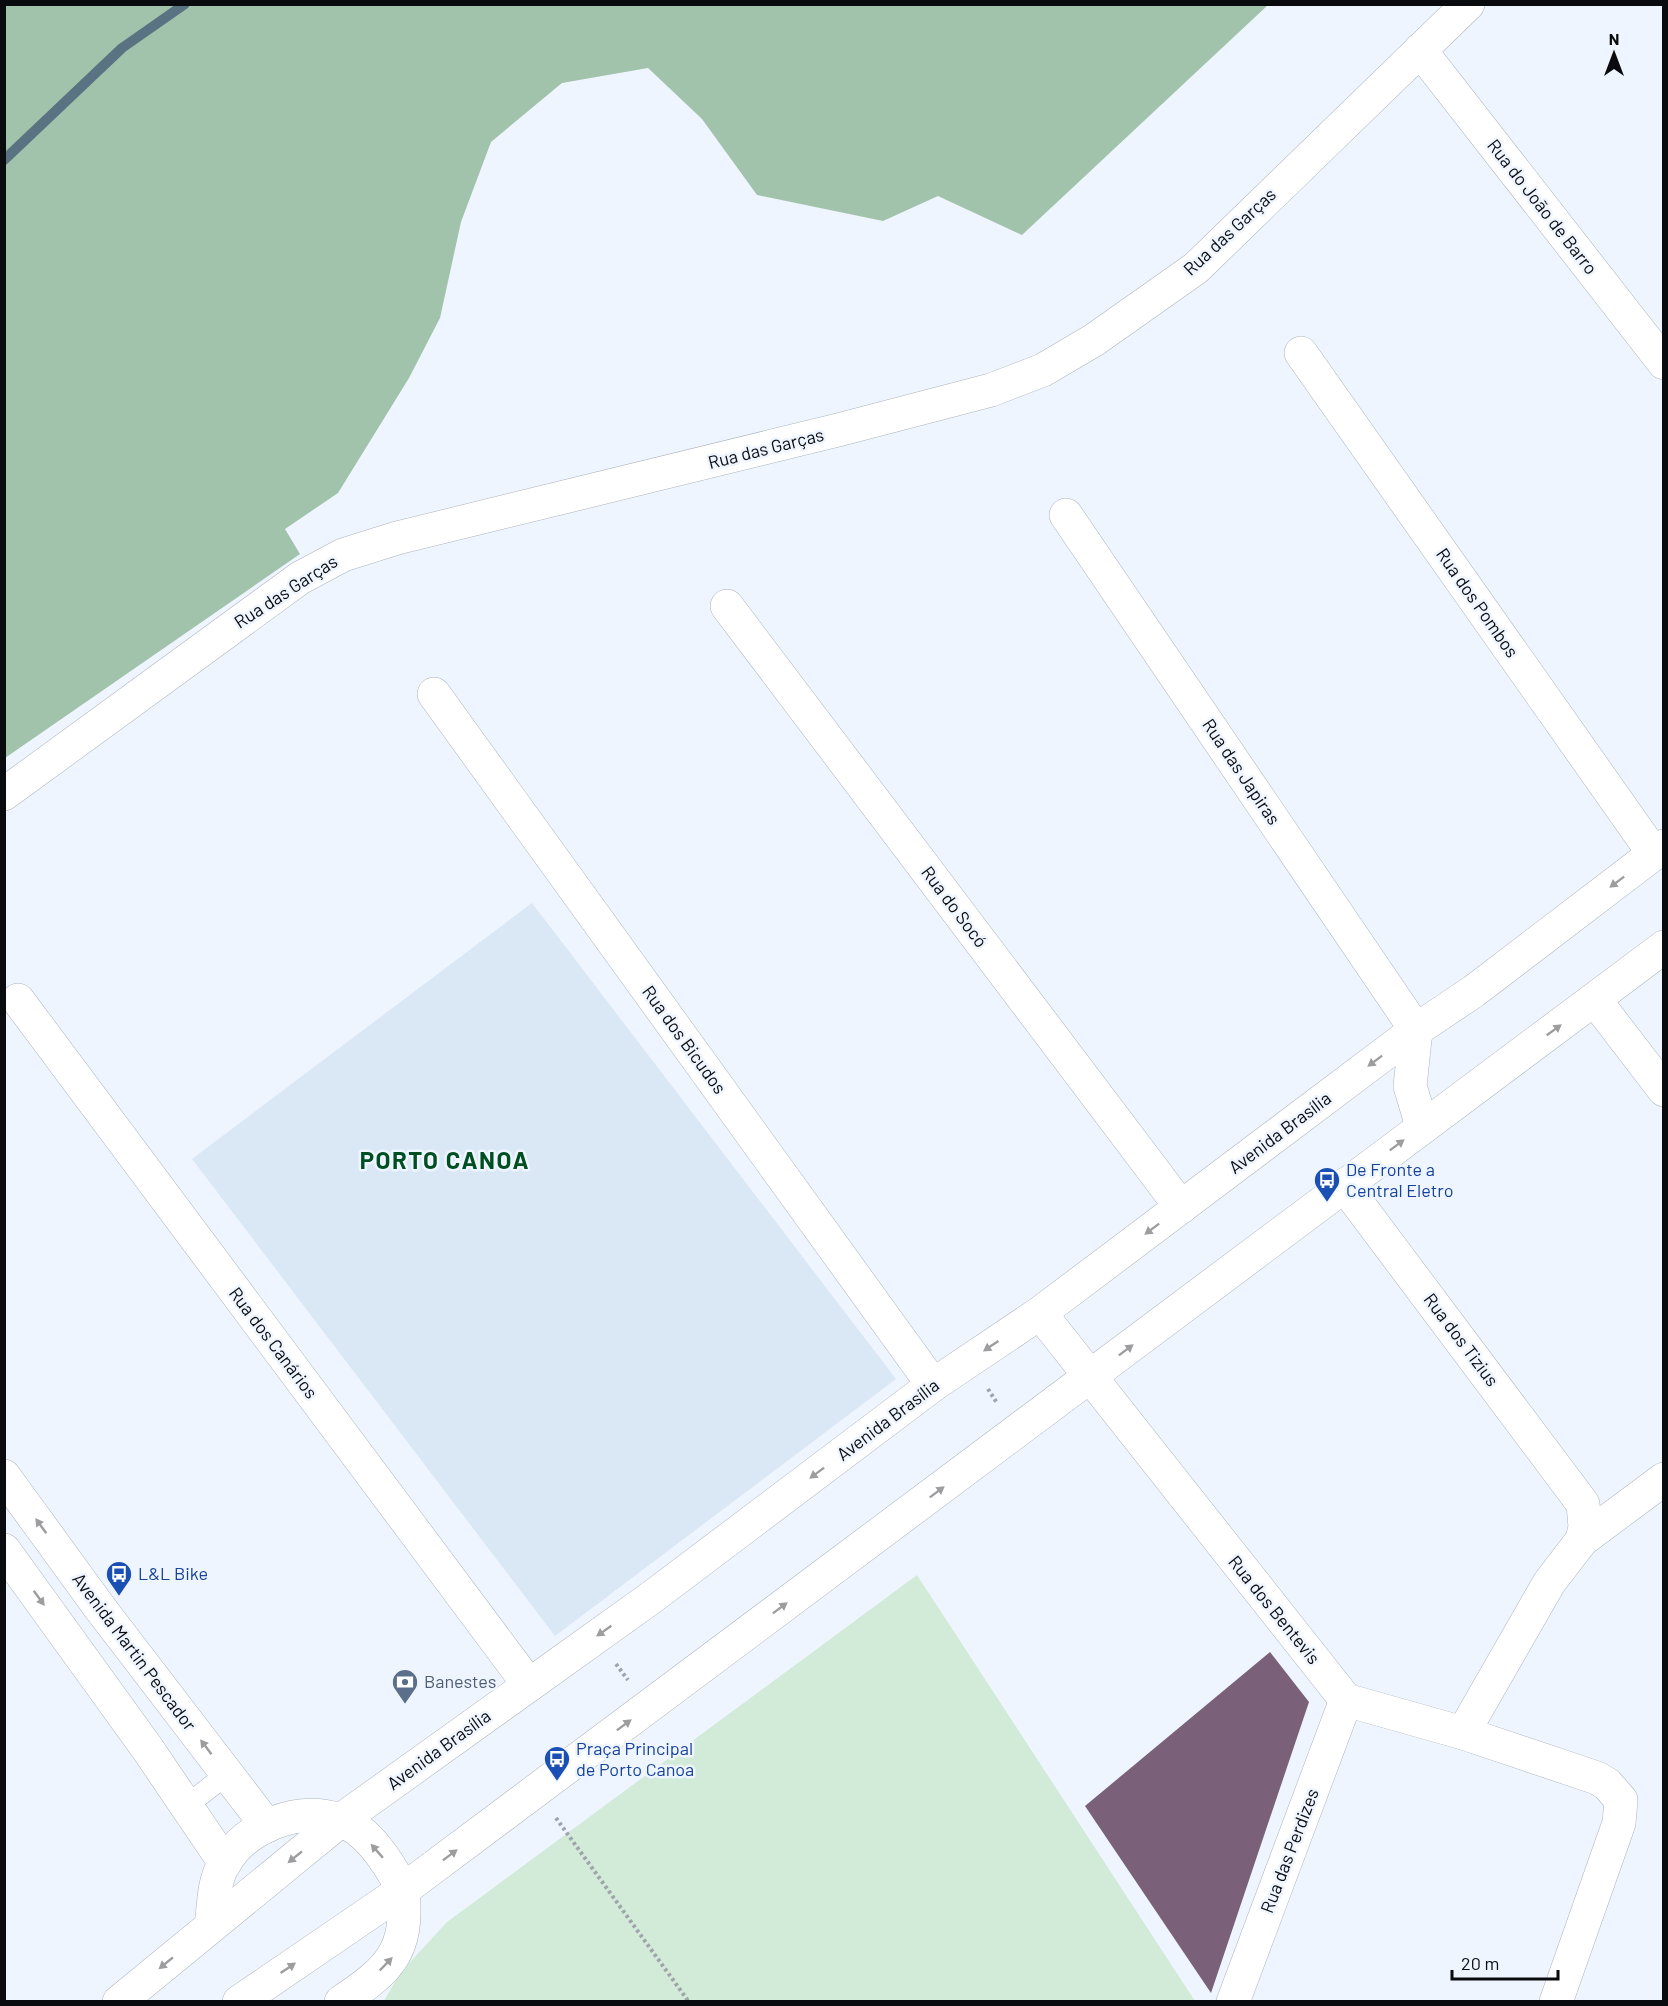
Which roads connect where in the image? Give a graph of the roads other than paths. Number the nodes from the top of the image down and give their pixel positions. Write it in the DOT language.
graph roads {
  1 [pos="1468,4"];
  2 [pos="1420,50"];
  3 [pos="1301,353"];
  4 [pos="1664,363"];
  5 [pos="1066,515"];
  6 [pos="727,606"];
  7 [pos="434,694"];
  8 [pos="4,794"];
  9 [pos="1659,850"];
  10 [pos="1664,947"];
  11 [pos="18,1000"];
  12 [pos="1595,1000"];
  13 [pos="1416,1030"];
  14 [pos="1664,1090"];
  15 [pos="1422,1126"];
  16 [pos="1344,1185"];
  17 [pos="1181,1207"];
  18 [pos="1040,1313"];
  19 [pos="1089,1378"];
  20 [pos="933,1385"];
  21 [pos="4,1476"];
  22 [pos="1664,1479"];
  23 [pos="1582,1540"];
  24 [pos="4,1550"];
  25 [pos="529,1685"];
  26 [pos="1346,1700"];
  27 [pos="1463,1733"];
  28 [pos="227,1774"];
  29 [pos="186,1806"];
  30 [pos="340,1820"];
  31 [pos="267,1826"];
  32 [pos="225,1863"];
  33 [pos="403,1890"];
  34 [pos="211,1926"];
  35 [pos="119,2001"];
  36 [pos="239,2001"];
  37 [pos="341,2001"];
  38 [pos="1233,2001"];
  39 [pos="1556,2001"];
  1 -- 2 [label="street, Rua das Garças"];
  2 -- 4 [label="street, Rua do João de Barro"];
  2 -- 8 [label="street, Rua das Garças"];
  3 -- 9 [label="street, Rua dos Pombos"];
  5 -- 13 [label="street, Rua das Japiras"];
  6 -- 17 [label="street, Rua do Socó"];
  7 -- 20 [label="street, Rua dos Bicudos"];
  9 -- 13 [label="street, Avenida Brasília, one-way"];
  10 -- 12 [label="street"];
  11 -- 25 [label="street, Rua dos Canários"];
  12 -- 14 [label="street"];
  15 -- 12 [label="street, one-way"];
  13 -- 15 [label="street"];
  13 -- 17 [label="street, Avenida Brasília, one-way"];
  16 -- 15 [label="street, one-way"];
  19 -- 16 [label="street, one-way"];
  16 -- 23 [label="street, Rua dos Tizius"];
  17 -- 18 [label="street, Avenida Brasília, one-way"];
  18 -- 19 [label="street, Rua dos Bentevis"];
  18 -- 20 [label="street, Avenida Brasília, one-way"];
  19 -- 26 [label="street, Rua dos Bentevis"];
  33 -- 19 [label="street, one-way"];
  20 -- 25 [label="street, Avenida Brasília, one-way"];
  28 -- 21 [label="street, Avenida Martin Pescador, one-way"];
  22 -- 23 [label="street"];
  23 -- 27 [label="street"];
  24 -- 29 [label="street, one-way"];
  25 -- 30 [label="street, Avenida Brasília"];
  26 -- 27 [label="street"];
  26 -- 38 [label="street, Rua das Perdizes"];
  27 -- 39 [label="street"];
  28 -- 29 [label="lane"];
  28 -- 31 [label="street, Avenida Martin Pescador"];
  29 -- 32 [label="street"];
  30 -- 31 [label="street"];
  33 -- 30 [label="street, one-way"];
  30 -- 34 [label="street, Avenida Brasília, one-way"];
  31 -- 32 [label="street"];
  32 -- 34 [label="street"];
  36 -- 33 [label="street, one-way"];
  37 -- 33 [label="street, one-way"];
  34 -- 35 [label="street, Avenida Brasília, one-way"];
}
